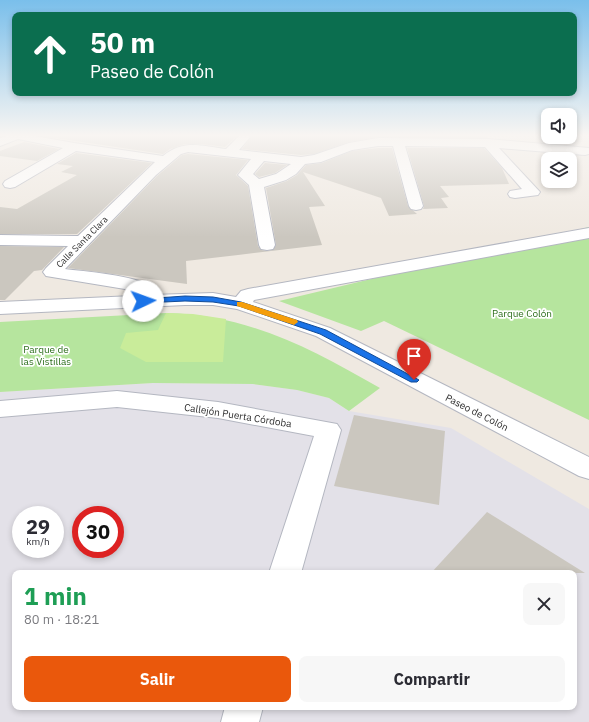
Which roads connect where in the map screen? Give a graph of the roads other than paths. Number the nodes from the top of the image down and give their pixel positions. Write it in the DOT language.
graph roads {
  1 [pos="32,170"];
  2 [pos="154,170"];
  3 [pos="249,170"];
  4 [pos="294,170"];
  5 [pos="406,170"];
  6 [pos="512,170"];
  7 [pos="10,184"];
  8 [pos="256,184"];
  9 [pos="515,194"];
  10 [pos="416,206"];
  11 [pos="589,233"];
  12 [pos="0,240"];
  13 [pos="83,241"];
  14 [pos="267,245"];
  15 [pos="143,301"];
  16 [pos="241,304"];
  17 [pos="0,308"];
  18 [pos="0,409"];
  19 [pos="589,470"];
  20 [pos="286,570"];
  21 [pos="243,710"];
  22 [pos="240,722"];
  1 -- 7 [label="street"];
  2 -- 13 [label="street, Calle Santa Clara"];
  3 -- 8 [label="street"];
  4 -- 8 [label="street"];
  5 -- 10 [label="street"];
  6 -- 9 [label="street"];
  8 -- 14 [label="street"];
  11 -- 16 [label="street"];
  12 -- 13 [label="street"];
  13 -- 15 [label="street, Calle Santa Clara"];
  15 -- 16 [label="street, Paseo de Colón"];
  15 -- 17 [label="street, Paseo de Colón"];
  16 -- 19 [label="street, Paseo de Colón"];
  18 -- 20 [label="street, Callejón Puerta Córdoba"];
  21 -- 22 [label="street"];
}
